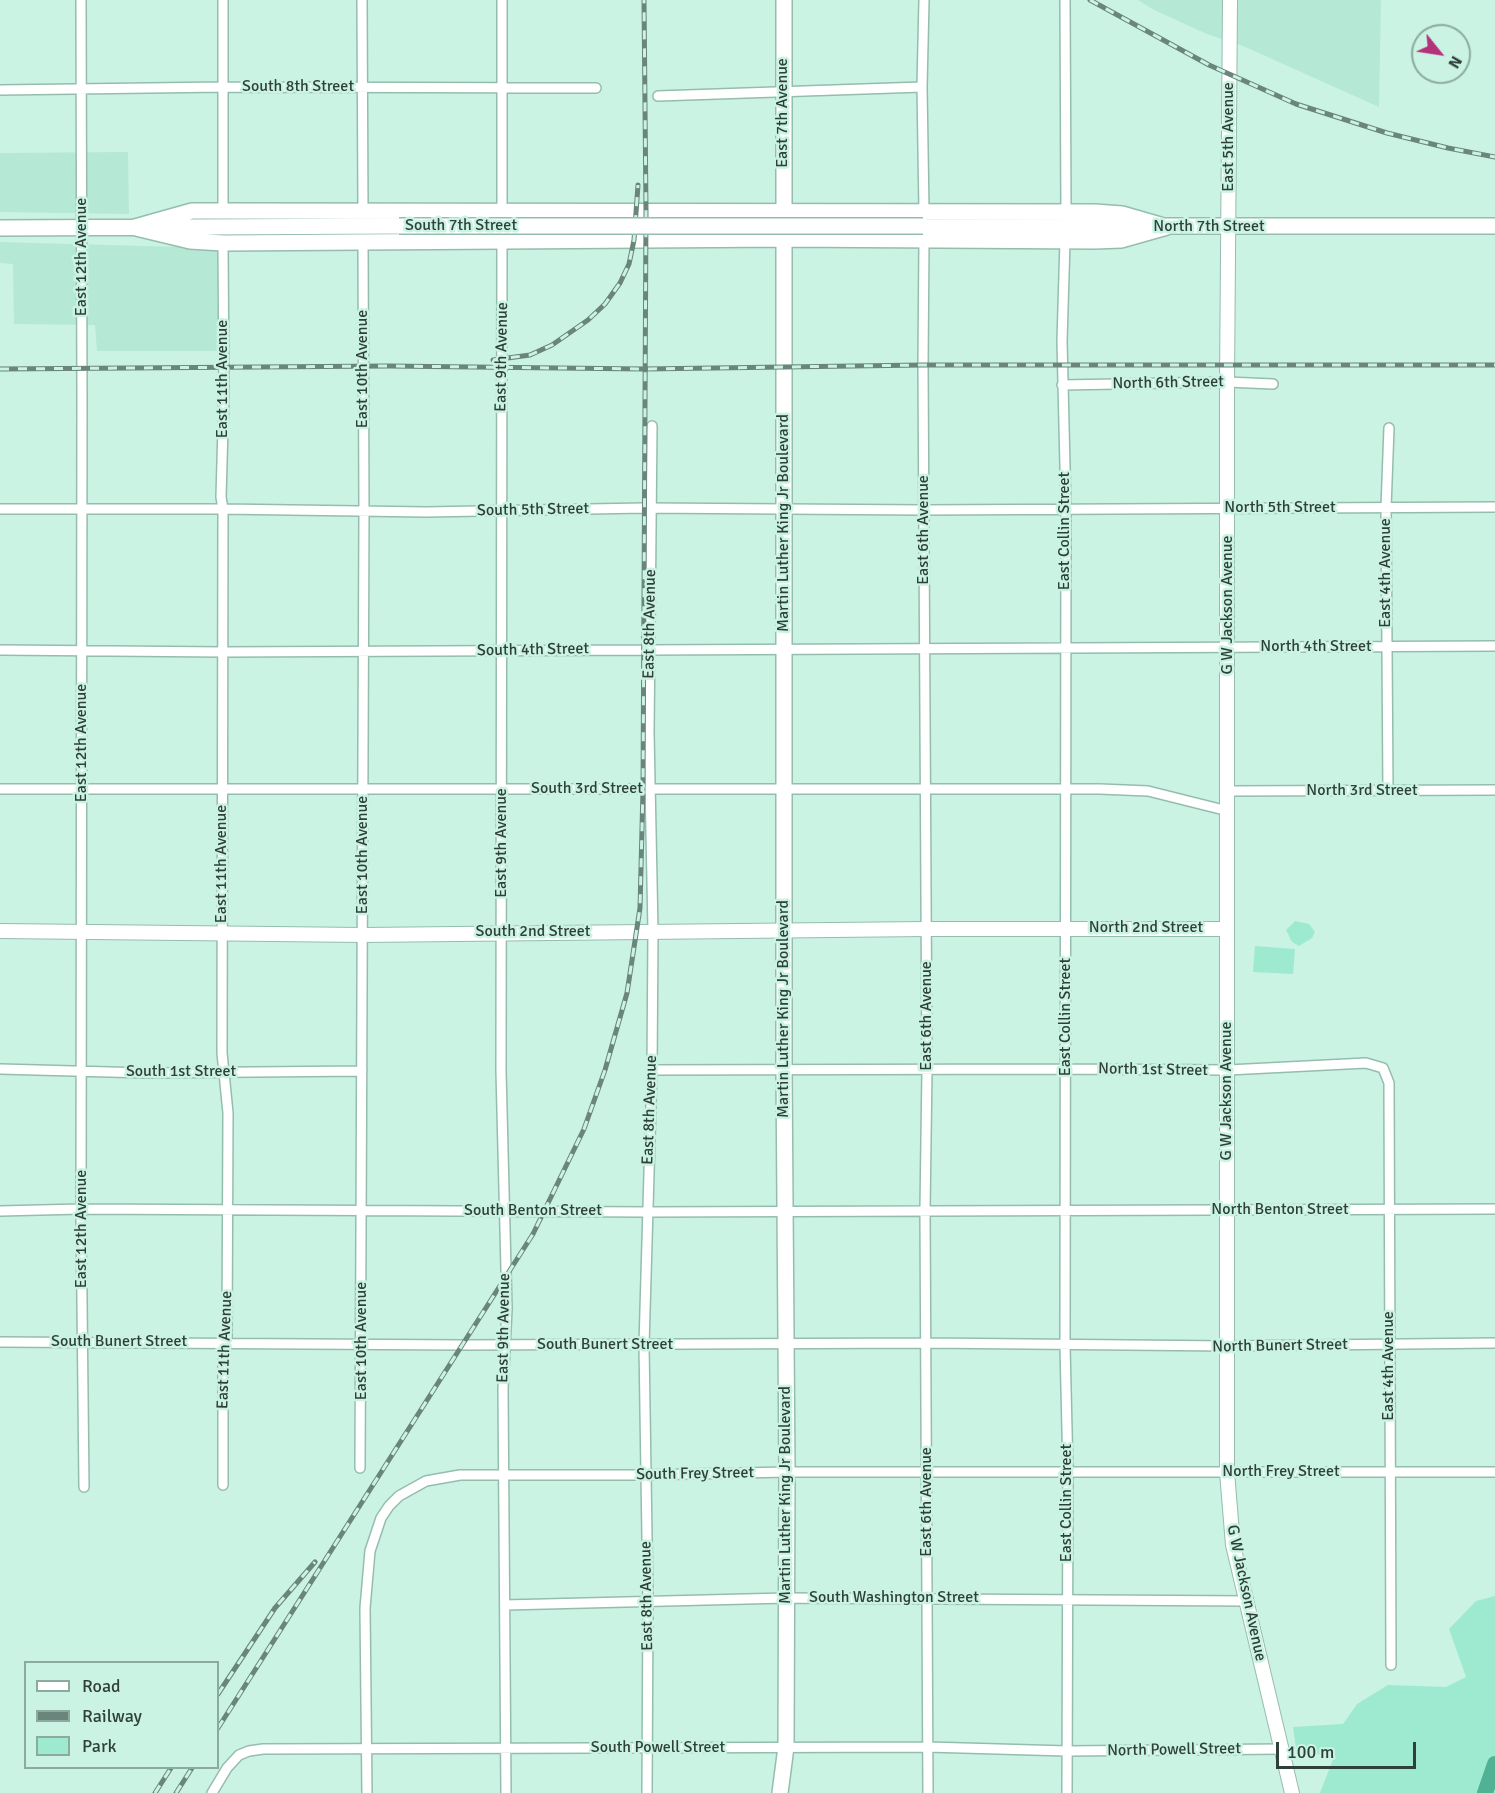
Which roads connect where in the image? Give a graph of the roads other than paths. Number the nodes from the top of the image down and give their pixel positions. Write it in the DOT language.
graph roads {
  1 [pos="81,0"];
  2 [pos="224,0"];
  3 [pos="362,0"];
  4 [pos="502,0"];
  5 [pos="784,0"];
  6 [pos="924,0"];
  7 [pos="1065,0"];
  8 [pos="1230,0"];
  9 [pos="223,87"];
  10 [pos="362,87"];
  11 [pos="922,87"];
  12 [pos="596,88"];
  13 [pos="81,89"];
  14 [pos="502,89"];
  15 [pos="0,90"];
  16 [pos="783,92"];
  17 [pos="658,96"];
  18 [pos="223,211"];
  19 [pos="363,211"];
  20 [pos="502,211"];
  21 [pos="1066,212"];
  22 [pos="784,225"];
  23 [pos="924,226"];
  24 [pos="1167,226"];
  25 [pos="1495,226"];
  26 [pos="135,227"];
  27 [pos="1228,227"];
  28 [pos="0,228"];
  29 [pos="82,228"];
  30 [pos="502,241"];
  31 [pos="1065,241"];
  32 [pos="363,242"];
  33 [pos="224,243"];
  34 [pos="1227,382"];
  35 [pos="1273,384"];
  36 [pos="1062,385"];
  37 [pos="652,426"];
  38 [pos="1389,428"];
  39 [pos="1495,507"];
  40 [pos="1386,508"];
  41 [pos="0,509"];
  42 [pos="82,509"];
  43 [pos="224,509"];
  44 [pos="651,509"];
  45 [pos="784,509"];
  46 [pos="1066,509"];
  47 [pos="1228,509"];
  48 [pos="501,510"];
  49 [pos="924,510"];
  50 [pos="364,512"];
  51 [pos="1228,646"];
  52 [pos="1495,646"];
  53 [pos="1387,647"];
  54 [pos="650,649"];
  55 [pos="785,649"];
  56 [pos="925,649"];
  57 [pos="1065,649"];
  58 [pos="0,650"];
  59 [pos="82,650"];
  60 [pos="502,650"];
  61 [pos="363,651"];
  62 [pos="223,652"];
  63 [pos="0,789"];
  64 [pos="82,789"];
  65 [pos="222,789"];
  66 [pos="363,789"];
  67 [pos="501,789"];
  68 [pos="650,789"];
  69 [pos="785,789"];
  70 [pos="1065,789"];
  71 [pos="925,790"];
  72 [pos="1388,790"];
  73 [pos="1495,790"];
  74 [pos="1228,791"];
  75 [pos="1228,811"];
  76 [pos="1066,928"];
  77 [pos="926,929"];
  78 [pos="1227,929"];
  79 [pos="784,930"];
  80 [pos="653,931"];
  81 [pos="0,932"];
  82 [pos="81,932"];
  83 [pos="502,932"];
  84 [pos="222,934"];
  85 [pos="363,934"];
  86 [pos="1383,1068"];
  87 [pos="0,1069"];
  88 [pos="927,1069"];
  89 [pos="1066,1069"];
  90 [pos="652,1070"];
  91 [pos="784,1070"];
  92 [pos="1228,1070"];
  93 [pos="81,1071"];
  94 [pos="362,1071"];
  95 [pos="224,1072"];
  96 [pos="81,1209"];
  97 [pos="1495,1209"];
  98 [pos="228,1210"];
  99 [pos="785,1210"];
  100 [pos="925,1210"];
  101 [pos="1066,1210"];
  102 [pos="1389,1210"];
  103 [pos="0,1211"];
  104 [pos="362,1211"];
  105 [pos="503,1211"];
  106 [pos="1227,1211"];
  107 [pos="648,1212"];
  108 [pos="0,1342"];
  109 [pos="83,1343"];
  110 [pos="226,1343"];
  111 [pos="927,1343"];
  112 [pos="1495,1343"];
  113 [pos="787,1344"];
  114 [pos="1389,1344"];
  115 [pos="362,1345"];
  116 [pos="505,1345"];
  117 [pos="644,1345"];
  118 [pos="1065,1346"];
  119 [pos="1227,1346"];
  120 [pos="360,1468"];
  121 [pos="787,1472"];
  122 [pos="1068,1472"];
  123 [pos="1227,1472"];
  124 [pos="1390,1472"];
  125 [pos="1495,1472"];
  126 [pos="928,1473"];
  127 [pos="503,1475"];
  128 [pos="644,1475"];
  129 [pos="223,1485"];
  130 [pos="84,1487"];
  131 [pos="786,1598"];
  132 [pos="927,1598"];
  133 [pos="1067,1599"];
  134 [pos="1246,1601"];
  135 [pos="648,1602"];
  136 [pos="505,1605"];
  137 [pos="1391,1665"];
  138 [pos="786,1747"];
  139 [pos="928,1747"];
  140 [pos="366,1748"];
  141 [pos="647,1748"];
  142 [pos="507,1749"];
  143 [pos="1282,1749"];
  144 [pos="1067,1751"];
  145 [pos="212,1793"];
  146 [pos="367,1793"];
  147 [pos="506,1793"];
  148 [pos="647,1793"];
  149 [pos="780,1793"];
  150 [pos="928,1793"];
  151 [pos="1067,1793"];
  152 [pos="1292,1793"];
  1 -- 13 [label="street, East 12th Avenue"];
  2 -- 9 [label="street"];
  3 -- 10 [label="street"];
  4 -- 14 [label="street, East 9th Avenue"];
  5 -- 16 [label="main road, East 7th Avenue"];
  6 -- 11 [label="street, East 6th Avenue"];
  7 -- 21 [label="street"];
  8 -- 27 [label="street, East 5th Avenue"];
  9 -- 10 [label="street, South 8th Street"];
  9 -- 13 [label="street, South 8th Street"];
  9 -- 18 [label="street"];
  10 -- 14 [label="street, South 8th Street"];
  10 -- 19 [label="street"];
  11 -- 16 [label="street"];
  11 -- 23 [label="street, East 6th Avenue"];
  12 -- 14 [label="street, South 8th Street"];
  13 -- 15 [label="street, South 8th Street"];
  13 -- 29 [label="street, East 12th Avenue"];
  14 -- 20 [label="street, East 9th Avenue"];
  16 -- 17 [label="street"];
  16 -- 22 [label="main road, East 7th Avenue"];
  18 -- 19 [label="main road"];
  18 -- 26 [label="main road"];
  19 -- 20 [label="main road"];
  20 -- 22 [label="main road"];
  20 -- 30 [label="street, East 9th Avenue"];
  21 -- 23 [label="main road"];
  21 -- 24 [label="main road"];
  22 -- 23 [label="main road"];
  22 -- 23 [label="main road"];
  22 -- 30 [label="main road"];
  22 -- 45 [label="main road, Martin Luther King Jr Boulevard"];
  23 -- 24 [label="main road, North 7th Street"];
  23 -- 26 [label="main road, South 7th Street, bridge"];
  23 -- 31 [label="main road"];
  23 -- 49 [label="street, East 6th Avenue"];
  24 -- 27 [label="main road, North 7th Street"];
  24 -- 31 [label="main road"];
  25 -- 27 [label="main road, North 7th Street"];
  26 -- 29 [label="main road, South 7th Street"];
  26 -- 33 [label="main road"];
  27 -- 34 [label="street, East 5th Avenue"];
  28 -- 29 [label="main road, South 7th Street"];
  29 -- 42 [label="street, East 12th Avenue"];
  30 -- 32 [label="main road"];
  30 -- 48 [label="street, East 9th Avenue"];
  31 -- 36 [label="street, East Collin Street"];
  32 -- 33 [label="main road"];
  32 -- 50 [label="street, East 10th Avenue"];
  33 -- 43 [label="street, East 11th Avenue"];
  34 -- 35 [label="street, North 6th Street"];
  34 -- 36 [label="street, North 6th Street"];
  34 -- 47 [label="street, G W Jackson Avenue"];
  36 -- 46 [label="street, East Collin Street"];
  37 -- 44 [label="street, East 8th Avenue"];
  38 -- 40 [label="street, East 4th Avenue"];
  39 -- 40 [label="street, North 5th Street"];
  40 -- 47 [label="street, North 5th Street"];
  40 -- 53 [label="street, East 4th Avenue"];
  41 -- 42 [label="street, South 5th Street"];
  42 -- 43 [label="street, South 5th Street"];
  42 -- 59 [label="street, East 12th Avenue"];
  43 -- 50 [label="street, South 5th Street"];
  43 -- 62 [label="street, East 11th Avenue"];
  44 -- 45 [label="street, South 5th Street"];
  44 -- 48 [label="street, South 5th Street"];
  44 -- 54 [label="street, East 8th Avenue"];
  45 -- 49 [label="street, South 5th Street"];
  45 -- 55 [label="main road, Martin Luther King Jr Boulevard"];
  46 -- 47 [label="street, North 5th Street"];
  46 -- 49 [label="street, South 5th Street"];
  46 -- 57 [label="street, East Collin Street"];
  47 -- 51 [label="street, G W Jackson Avenue"];
  48 -- 50 [label="street, South 5th Street"];
  48 -- 60 [label="street, East 9th Avenue"];
  49 -- 56 [label="street, East 6th Avenue"];
  50 -- 61 [label="street, East 10th Avenue"];
  51 -- 53 [label="street, North 4th Street"];
  51 -- 57 [label="street, North 4th Street"];
  51 -- 74 [label="street, G W Jackson Avenue"];
  52 -- 53 [label="street, North 4th Street"];
  53 -- 72 [label="street, East 4th Avenue"];
  54 -- 55 [label="street, South 4th Street"];
  54 -- 60 [label="street, South 4th Street"];
  54 -- 68 [label="street, East 8th Avenue"];
  55 -- 56 [label="street, South 4th Street"];
  55 -- 69 [label="main road, Martin Luther King Jr Boulevard"];
  56 -- 57 [label="street, South 4th Street"];
  56 -- 71 [label="street, East 6th Avenue"];
  57 -- 70 [label="street, East Collin Street"];
  58 -- 59 [label="street, South 4th Street"];
  59 -- 62 [label="street, South 4th Street"];
  59 -- 64 [label="street, East 12th Avenue"];
  60 -- 61 [label="street, South 4th Street"];
  60 -- 67 [label="street, East 9th Avenue"];
  61 -- 62 [label="street, South 4th Street"];
  61 -- 66 [label="street, East 10th Avenue"];
  62 -- 65 [label="street, East 11th Avenue"];
  63 -- 64 [label="street, South 3rd Street"];
  64 -- 65 [label="street, South 3rd Street"];
  64 -- 82 [label="street, East 12th Avenue"];
  65 -- 66 [label="street, South 3rd Street"];
  65 -- 84 [label="street, East 11th Avenue"];
  66 -- 67 [label="street, South 3rd Street"];
  66 -- 85 [label="street, East 10th Avenue"];
  67 -- 68 [label="street, South 3rd Street"];
  67 -- 83 [label="street, East 9th Avenue"];
  68 -- 69 [label="street, South 3rd Street"];
  68 -- 80 [label="street, East 8th Avenue"];
  69 -- 71 [label="street, South 3rd Street"];
  69 -- 79 [label="main road, Martin Luther King Jr Boulevard"];
  70 -- 71 [label="street, South 3rd Street"];
  70 -- 75 [label="street"];
  70 -- 76 [label="street, East Collin Street"];
  71 -- 77 [label="street, East 6th Avenue"];
  72 -- 73 [label="street, North 3rd Street"];
  72 -- 74 [label="street, North 3rd Street"];
  74 -- 75 [label="street, G W Jackson Avenue"];
  75 -- 78 [label="street, G W Jackson Avenue"];
  76 -- 77 [label="street, South 2nd Street"];
  76 -- 78 [label="street, North 2nd Street"];
  76 -- 89 [label="street, East Collin Street"];
  77 -- 79 [label="street, South 2nd Street"];
  77 -- 88 [label="street, East 6th Avenue"];
  78 -- 92 [label="street, G W Jackson Avenue"];
  79 -- 80 [label="street, South 2nd Street"];
  79 -- 91 [label="main road, Martin Luther King Jr Boulevard"];
  80 -- 83 [label="street, South 2nd Street"];
  80 -- 90 [label="street, East 8th Avenue"];
  81 -- 82 [label="street, South 2nd Street"];
  82 -- 84 [label="street, South 2nd Street"];
  82 -- 93 [label="street, East 12th Avenue"];
  83 -- 85 [label="street, South 2nd Street"];
  83 -- 105 [label="street, East 9th Avenue"];
  84 -- 85 [label="street, South 2nd Street"];
  84 -- 95 [label="street, East 11th Avenue"];
  85 -- 94 [label="street, East 10th Avenue"];
  86 -- 92 [label="street, North 1st Street"];
  86 -- 102 [label="street, East 4th Avenue"];
  87 -- 93 [label="street, South 1st Street"];
  88 -- 89 [label="street"];
  88 -- 91 [label="street"];
  88 -- 100 [label="street, East 6th Avenue"];
  89 -- 92 [label="street, North 1st Street"];
  89 -- 101 [label="street, East Collin Street"];
  90 -- 91 [label="street"];
  90 -- 107 [label="street, East 8th Avenue"];
  91 -- 99 [label="main road, Martin Luther King Jr Boulevard"];
  92 -- 106 [label="street, G W Jackson Avenue"];
  93 -- 95 [label="street, South 1st Street"];
  93 -- 96 [label="street, East 12th Avenue"];
  94 -- 95 [label="street, South 1st Street"];
  94 -- 104 [label="street, East 10th Avenue"];
  95 -- 98 [label="street, East 11th Avenue"];
  96 -- 98 [label="street, South Benton Street"];
  96 -- 103 [label="street, South Benton Street"];
  96 -- 109 [label="street, East 12th Avenue"];
  97 -- 102 [label="street, North Benton Street"];
  98 -- 104 [label="street, South Benton Street"];
  98 -- 110 [label="street, East 11th Avenue"];
  99 -- 100 [label="street, South Benton Street"];
  99 -- 107 [label="street, South Benton Street"];
  99 -- 113 [label="main road, Martin Luther King Jr Boulevard"];
  100 -- 101 [label="street, South Benton Street"];
  100 -- 111 [label="street, East 6th Avenue"];
  101 -- 106 [label="street, North Benton Street"];
  101 -- 118 [label="street, East Collin Street"];
  102 -- 106 [label="street, North Benton Street"];
  102 -- 114 [label="street, East 4th Avenue"];
  104 -- 105 [label="street, South Benton Street"];
  104 -- 115 [label="street, East 10th Avenue"];
  105 -- 107 [label="street, South Benton Street"];
  105 -- 116 [label="street, East 9th Avenue"];
  106 -- 119 [label="street, G W Jackson Avenue"];
  107 -- 117 [label="street, East 8th Avenue"];
  108 -- 109 [label="street, South Bunert Street"];
  109 -- 110 [label="street, South Bunert Street"];
  109 -- 130 [label="street, East 12th Avenue"];
  110 -- 115 [label="street, South Bunert Street"];
  110 -- 129 [label="street, East 11th Avenue"];
  111 -- 113 [label="street, South Bunert Street"];
  111 -- 118 [label="street, South Bunert Street"];
  111 -- 126 [label="street, East 6th Avenue"];
  112 -- 114 [label="street, North Bunert Street"];
  113 -- 117 [label="street, South Bunert Street"];
  113 -- 121 [label="main road, Martin Luther King Jr Boulevard"];
  114 -- 119 [label="street, North Bunert Street"];
  114 -- 124 [label="street, East 4th Avenue"];
  115 -- 116 [label="street, South Bunert Street"];
  115 -- 120 [label="street, East 10th Avenue"];
  116 -- 117 [label="street, South Bunert Street"];
  116 -- 127 [label="street, East 9th Avenue"];
  117 -- 128 [label="street, East 8th Avenue"];
  118 -- 119 [label="street, North Bunert Street"];
  118 -- 122 [label="street, East Collin Street"];
  119 -- 123 [label="street, G W Jackson Avenue"];
  121 -- 126 [label="street, South Frey Street"];
  121 -- 128 [label="street, South Frey Street"];
  121 -- 131 [label="main road, Martin Luther King Jr Boulevard"];
  122 -- 123 [label="street, North Frey Street"];
  122 -- 126 [label="street, South Frey Street"];
  122 -- 133 [label="street, East Collin Street"];
  123 -- 124 [label="street, North Frey Street"];
  123 -- 134 [label="street, G W Jackson Avenue"];
  124 -- 125 [label="street, North Frey Street"];
  124 -- 137 [label="street, East 4th Avenue"];
  126 -- 132 [label="street, East 6th Avenue"];
  127 -- 128 [label="street, South Frey Street"];
  127 -- 136 [label="street, East 9th Avenue"];
  127 -- 140 [label="street, South Frey Street"];
  128 -- 135 [label="street, East 8th Avenue"];
  131 -- 132 [label="street, South Washington Street"];
  131 -- 135 [label="street, South Washington Street"];
  131 -- 138 [label="main road, Martin Luther King Jr Boulevard"];
  132 -- 133 [label="street, South Washington Street"];
  132 -- 139 [label="street, East 6th Avenue"];
  133 -- 134 [label="street, South Washington Street"];
  133 -- 144 [label="street, East Collin Street"];
  134 -- 143 [label="street, G W Jackson Avenue"];
  135 -- 136 [label="street, South Washington Street"];
  135 -- 141 [label="street, East 8th Avenue"];
  136 -- 142 [label="street, East 9th Avenue"];
  138 -- 139 [label="street, South Powell Street"];
  138 -- 141 [label="street, South Powell Street"];
  138 -- 149 [label="main road, Martin Luther King Jr Boulevard"];
  139 -- 144 [label="street, South Powell Street"];
  139 -- 150 [label="street, East 6th Avenue"];
  140 -- 142 [label="street, South Powell Street"];
  140 -- 145 [label="street, South Powell Street"];
  140 -- 146 [label="street"];
  141 -- 142 [label="street, South Powell Street"];
  141 -- 148 [label="street, East 8th Avenue"];
  142 -- 147 [label="street, East 9th Avenue"];
  143 -- 144 [label="street, North Powell Street"];
  143 -- 152 [label="street, G W Jackson Avenue"];
  144 -- 151 [label="street, East Collin Street"];
}
